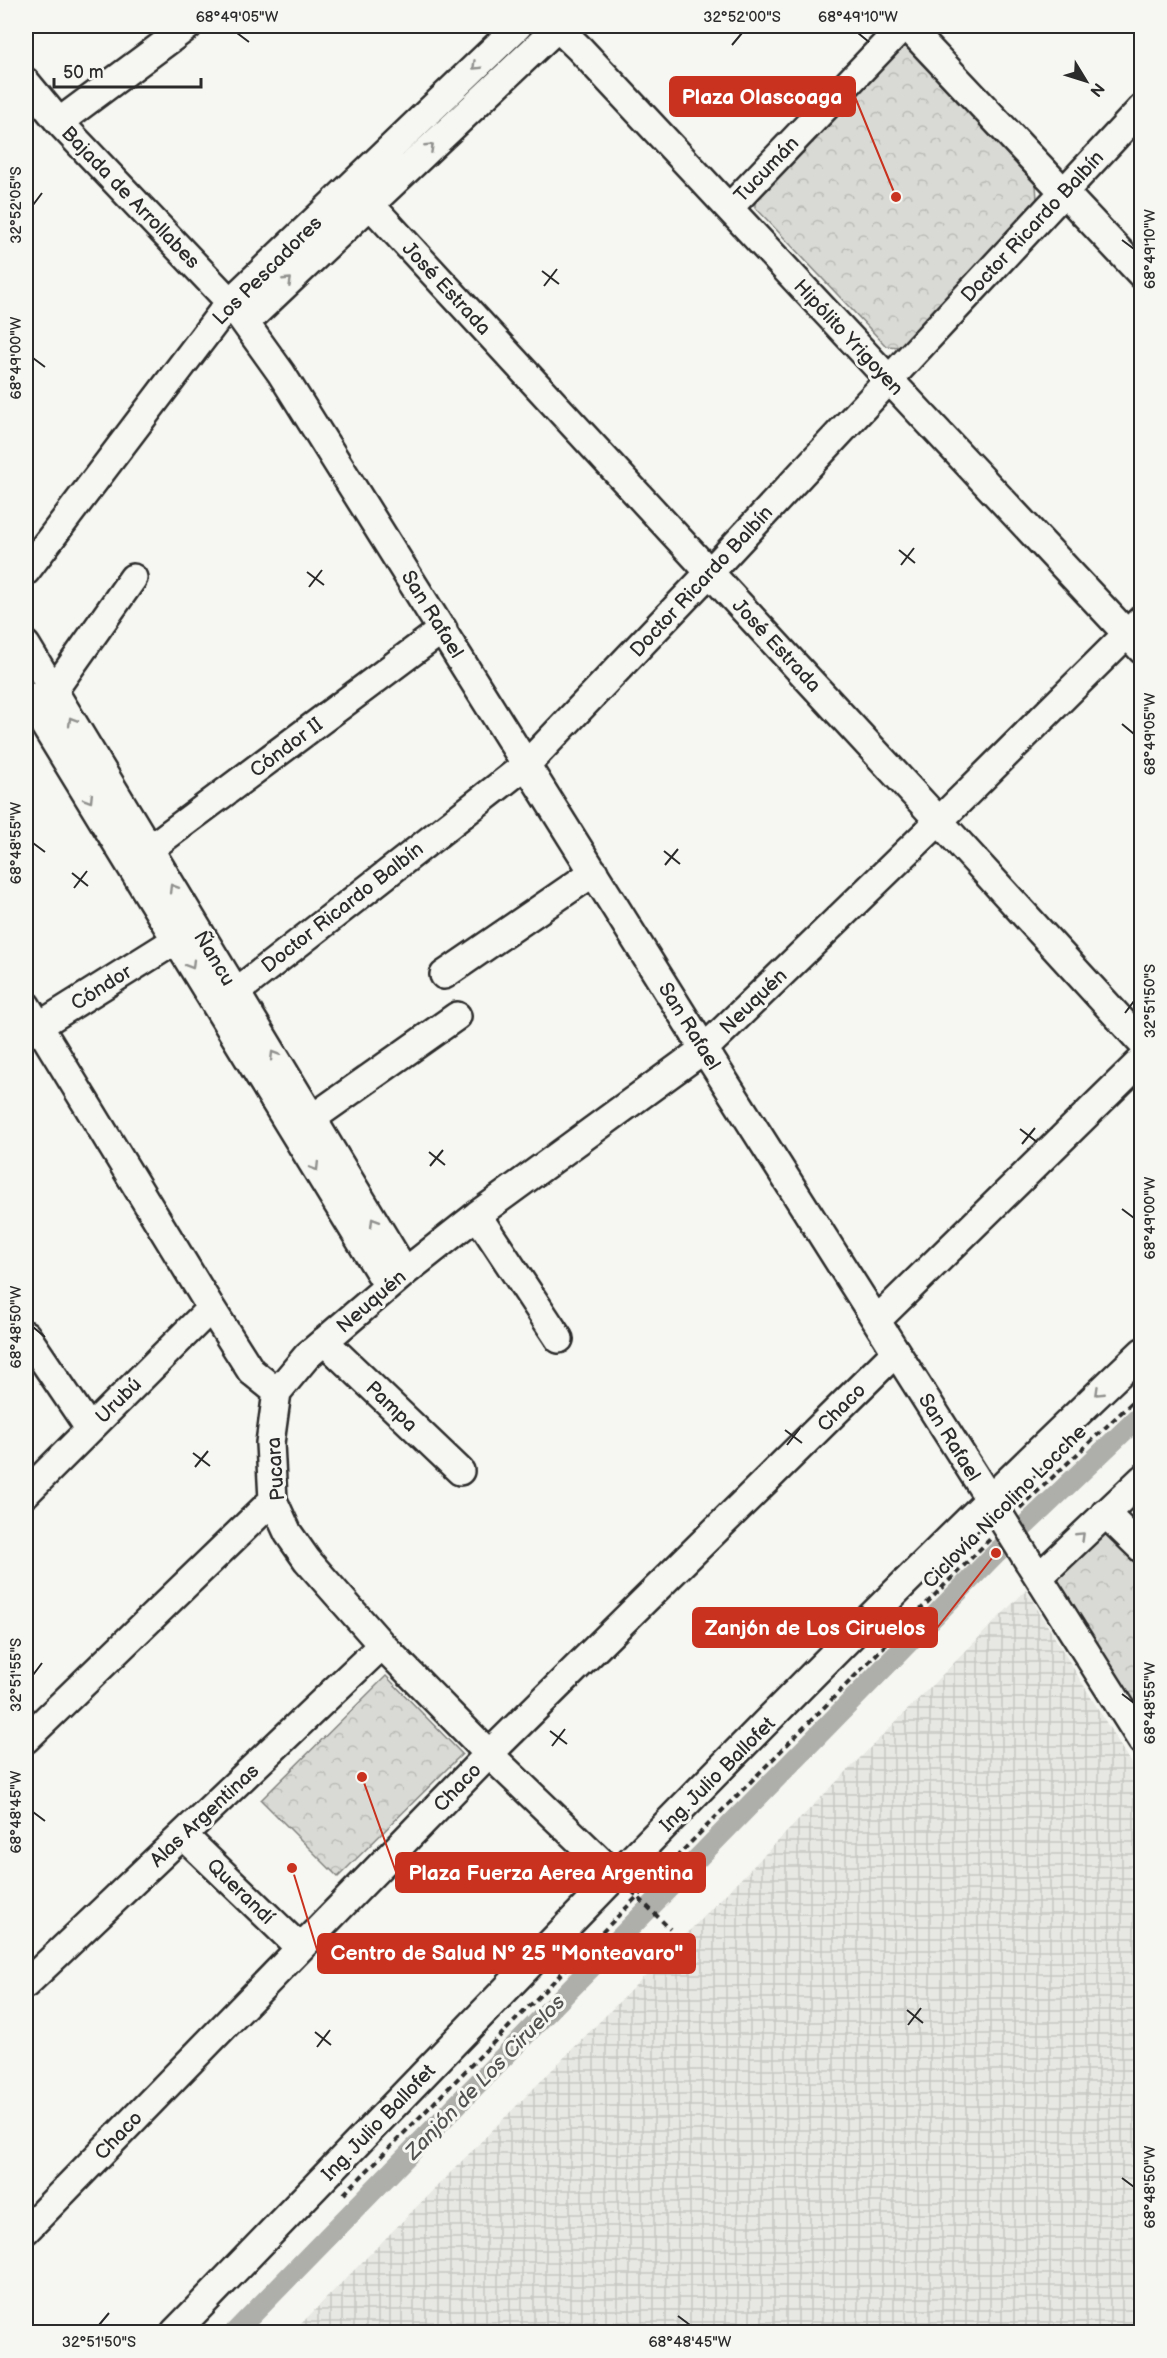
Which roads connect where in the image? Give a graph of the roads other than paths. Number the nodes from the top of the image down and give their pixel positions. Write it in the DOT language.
graph roads {
  1 [pos="188,26"];
  2 [pos="518,26"];
  3 [pos="557,26"];
  4 [pos="905,26"];
  5 [pos="26,82"];
  6 [pos="1142,108"];
  7 [pos="59,122"];
  8 [pos="1064,191"];
  9 [pos="361,195"];
  10 [pos="729,208"];
  11 [pos="1142,275"];
  12 [pos="238,312"];
  13 [pos="890,380"];
  14 [pos="26,571"];
  15 [pos="710,572"];
  16 [pos="133,578"];
  17 [pos="443,629"];
  18 [pos="1137,634"];
  19 [pos="26,645"];
  20 [pos="54,690"];
  21 [pos="26,695"];
  22 [pos="527,764"];
  23 [pos="939,821"];
  24 [pos="140,857"];
  25 [pos="594,872"];
  26 [pos="176,940"];
  27 [pos="444,975"];
  28 [pos="226,999"];
  29 [pos="457,1016"];
  30 [pos="30,1021"];
  31 [pos="1142,1043"];
  32 [pos="704,1049"];
  33 [pos="1142,1060"];
  34 [pos="303,1125"];
  35 [pos="477,1215"];
  36 [pos="396,1279"];
  37 [pos="211,1308"];
  38 [pos="877,1320"];
  39 [pos="26,1335"];
  40 [pos="560,1339"];
  41 [pos="324,1341"];
  42 [pos="896,1352"];
  43 [pos="1142,1352"];
  44 [pos="277,1392"];
  45 [pos="89,1428"];
  46 [pos="460,1471"];
  47 [pos="1142,1479"];
  48 [pos="26,1493"];
  49 [pos="273,1500"];
  50 [pos="1001,1507"];
  51 [pos="1105,1513"];
  52 [pos="1142,1550"];
  53 [pos="1034,1570"];
  54 [pos="382,1646"];
  55 [pos="26,1739"];
  56 [pos="1142,1741"];
  57 [pos="489,1754"];
  58 [pos="183,1835"];
  59 [pos="616,1876"];
  60 [pos="300,1948"];
  61 [pos="26,1984"];
  62 [pos="26,2230"];
  63 [pos="175,2332"];
  1 -- 7 [label="street"];
  2 -- 9 [label="street, Los Pescadores, one-way"];
  9 -- 3 [label="street, Los Pescadores, one-way"];
  3 -- 10 [label="street, Hipólito Yrigoyen"];
  4 -- 8 [label="street"];
  4 -- 10 [label="street, Tucumán"];
  5 -- 7 [label="street, Bajada de Arrollabes"];
  6 -- 8 [label="street, Doctor Ricardo Balbín"];
  7 -- 12 [label="street, Bajada de Arrollabes"];
  8 -- 11 [label="street"];
  8 -- 13 [label="street, Doctor Ricardo Balbín"];
  9 -- 12 [label="street, Los Pescadores"];
  9 -- 15 [label="street, José Estrada"];
  10 -- 13 [label="street, Hipólito Yrigoyen"];
  12 -- 14 [label="street, Los Pescadores"];
  12 -- 17 [label="street, San Rafael"];
  13 -- 15 [label="street, Doctor Ricardo Balbín"];
  13 -- 18 [label="street, Hipólito Yrigoyen"];
  15 -- 22 [label="street, Doctor Ricardo Balbín"];
  15 -- 23 [label="street, José Estrada"];
  16 -- 20 [label="street"];
  17 -- 22 [label="street, San Rafael"];
  17 -- 24 [label="street, Cóndor II"];
  18 -- 23 [label="street, Neuquén"];
  19 -- 20 [label="street, Ñancu"];
  24 -- 20 [label="street, Ñancu, one-way"];
  21 -- 24 [label="street, Ñancu, one-way"];
  22 -- 25 [label="street, San Rafael"];
  22 -- 28 [label="street, Doctor Ricardo Balbín"];
  23 -- 31 [label="street, José Estrada"];
  23 -- 32 [label="street, Neuquén"];
  24 -- 26 [label="street, Ñancu"];
  28 -- 24 [label="street, Ñancu, one-way"];
  25 -- 27 [label="street"];
  25 -- 32 [label="street, San Rafael"];
  26 -- 28 [label="street, Ñancu, one-way"];
  26 -- 30 [label="street, Cóndor"];
  28 -- 34 [label="street, Ñancu"];
  29 -- 34 [label="street"];
  30 -- 37 [label="street"];
  32 -- 35 [label="street, Neuquén"];
  32 -- 38 [label="street, San Rafael"];
  33 -- 38 [label="street"];
  34 -- 36 [label="street, Ñancu"];
  35 -- 36 [label="street, Neuquén"];
  35 -- 40 [label="street"];
  36 -- 41 [label="street, Neuquén"];
  37 -- 44 [label="street"];
  37 -- 45 [label="street, Urubú"];
  38 -- 42 [label="street, San Rafael"];
  39 -- 45 [label="street"];
  41 -- 44 [label="street, Neuquén"];
  41 -- 46 [label="street, Pampa"];
  42 -- 50 [label="street, San Rafael"];
  42 -- 57 [label="street, Chaco"];
  43 -- 50 [label="street, Ing. Julio Ballofet, one-way"];
  44 -- 49 [label="street, Pucara"];
  45 -- 48 [label="street, Urubú"];
  47 -- 51 [label="street"];
  49 -- 54 [label="street, Pucara"];
  49 -- 55 [label="street"];
  50 -- 53 [label="street, San Rafael, bridge"];
  50 -- 59 [label="street, Ing. Julio Ballofet"];
  51 -- 52 [label="street"];
  53 -- 51 [label="street, one-way"];
  53 -- 56 [label="street, San Rafael"];
  54 -- 57 [label="street, Pucara"];
  54 -- 58 [label="street, Alas Argentinas"];
  57 -- 59 [label="street, Pucara"];
  57 -- 60 [label="street, Chaco"];
  58 -- 60 [label="street, Querandí"];
  58 -- 61 [label="street, Alas Argentinas"];
  59 -- 63 [label="street, Ing. Julio Ballofet"];
  60 -- 62 [label="street, Chaco"];
}
